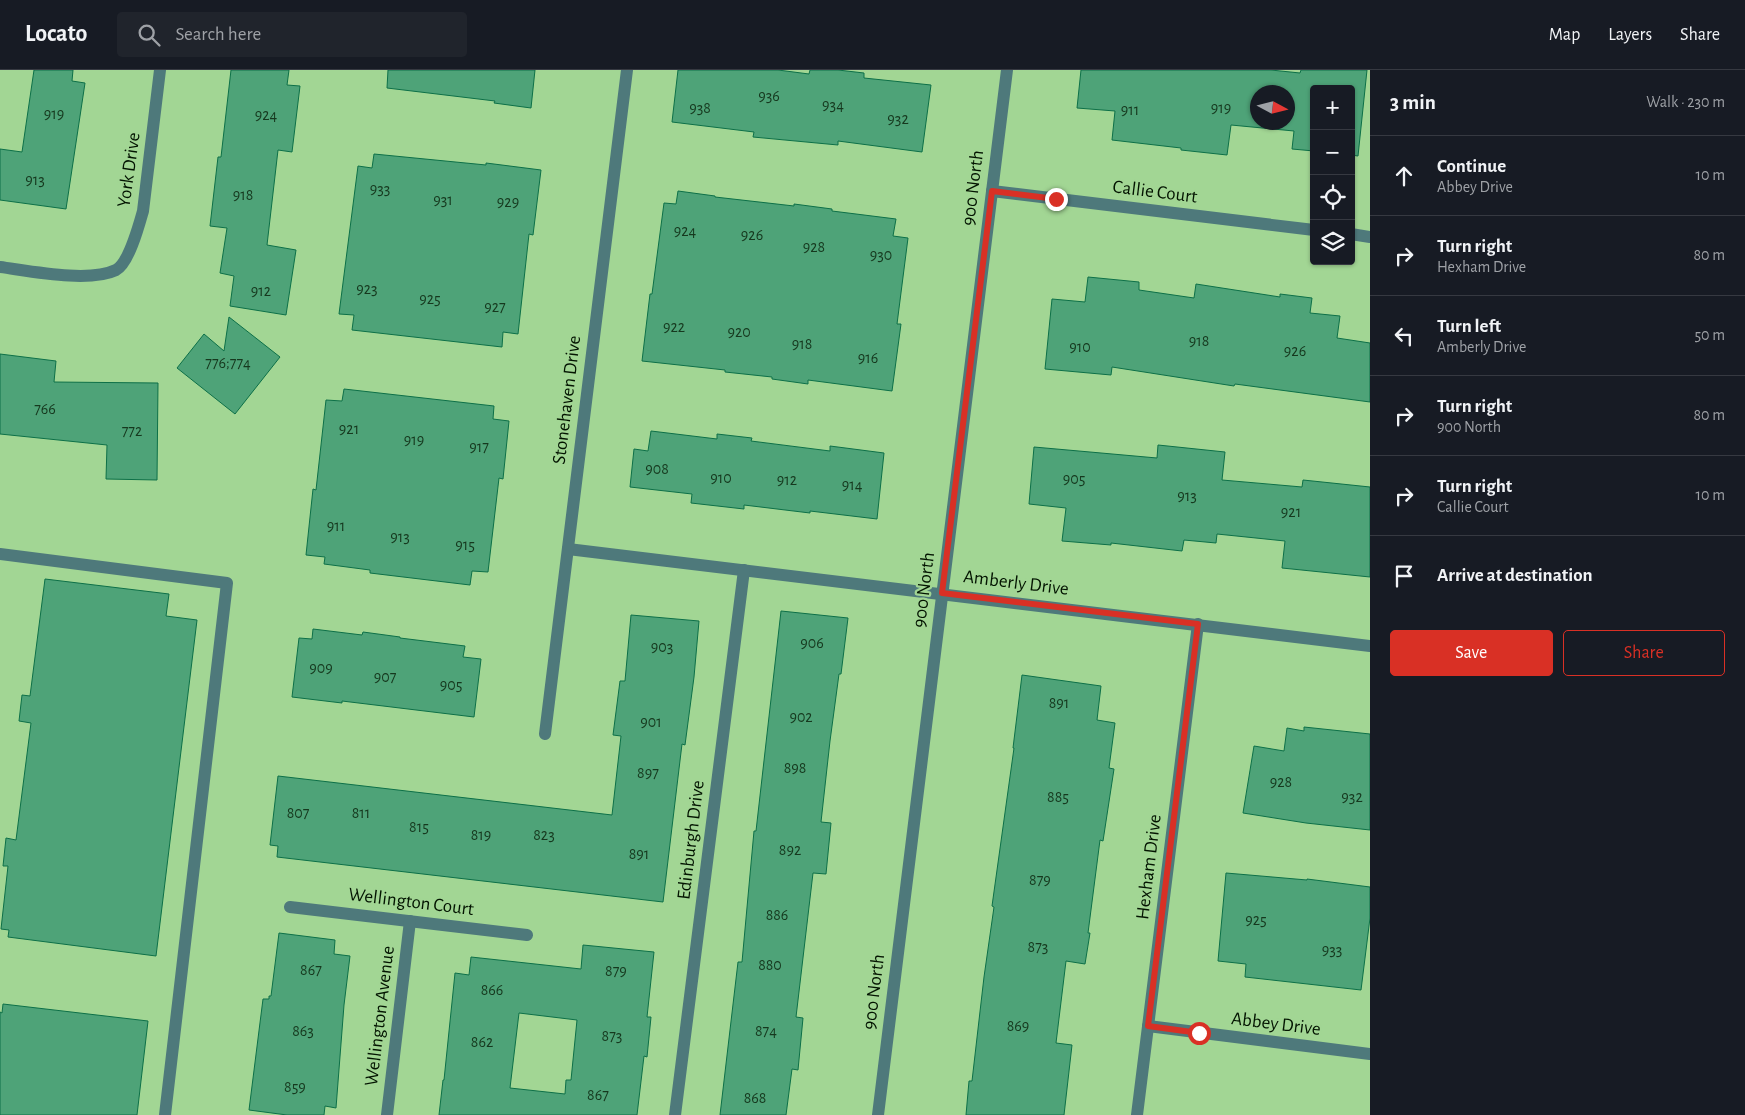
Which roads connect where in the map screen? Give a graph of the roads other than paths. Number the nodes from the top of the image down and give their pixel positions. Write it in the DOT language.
graph roads {
  1 [pos="160,70"];
  2 [pos="627,70"];
  3 [pos="1007,70"];
  4 [pos="992,191"];
  5 [pos="1310,230"];
  6 [pos="1355,235"];
  7 [pos="1370,237"];
  8 [pos="0,267"];
  9 [pos="568,549"];
  10 [pos="0,554"];
  11 [pos="744,570"];
  12 [pos="942,593"];
  13 [pos="1198,624"];
  14 [pos="1370,646"];
  15 [pos="545,734"];
  16 [pos="290,907"];
  17 [pos="410,921"];
  18 [pos="527,934"];
  19 [pos="1148,1026"];
  20 [pos="1370,1054"];
  21 [pos="165,1115"];
  22 [pos="387,1115"];
  23 [pos="675,1115"];
  24 [pos="878,1115"];
  25 [pos="1137,1115"];
  1 -- 8 [label="street, York Drive"];
  2 -- 9 [label="street, Stonehaven Drive"];
  3 -- 4 [label="street, 900 North"];
  4 -- 5 [label="street, Callie Court"];
  4 -- 12 [label="street, 900 North"];
  6 -- 7 [label="street"];
  9 -- 11 [label="street, Amberly Drive"];
  9 -- 15 [label="street, Stonehaven Drive"];
  10 -- 21 [label="street"];
  11 -- 12 [label="street, Amberly Drive"];
  11 -- 23 [label="street, Edinburgh Drive"];
  12 -- 13 [label="street, Amberly Drive"];
  12 -- 24 [label="street, 900 North"];
  13 -- 14 [label="street, Amberly Drive"];
  13 -- 19 [label="street, Hexham Drive"];
  16 -- 17 [label="street, Wellington Court"];
  17 -- 18 [label="street, Wellington Court"];
  17 -- 22 [label="street, Wellington Avenue"];
  19 -- 20 [label="street, Abbey Drive"];
  19 -- 25 [label="street, Hexham Drive"];
}
